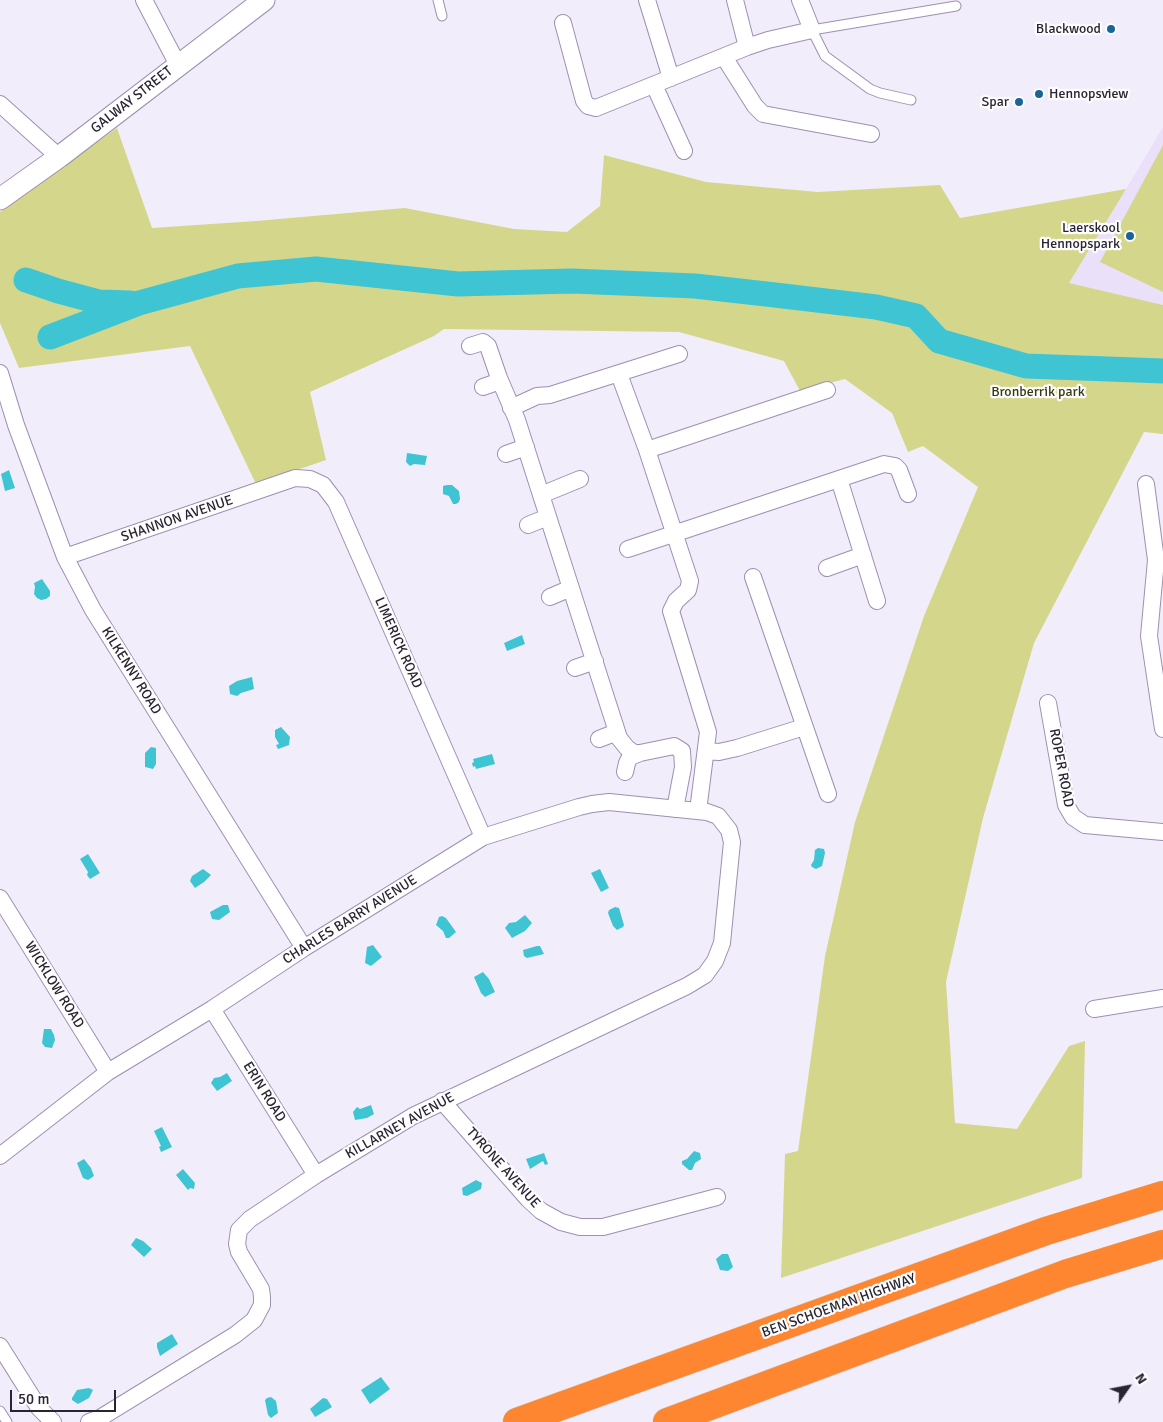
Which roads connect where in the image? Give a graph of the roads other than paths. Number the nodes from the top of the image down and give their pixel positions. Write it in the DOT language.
graph roads {
  1 [pos="144,0"];
  2 [pos="264,0"];
  3 [pos="438,0"];
  4 [pos="647,0"];
  5 [pos="735,0"];
  6 [pos="800,0"];
  7 [pos="956,6"];
  8 [pos="442,16"];
  9 [pos="563,23"];
  10 [pos="812,30"];
  11 [pos="747,47"];
  12 [pos="724,56"];
  13 [pos="178,65"];
  14 [pos="671,78"];
  15 [pos="654,85"];
  16 [pos="911,100"];
  17 [pos="0,104"];
  18 [pos="871,134"];
  19 [pos="684,151"];
  20 [pos="59,157"];
  21 [pos="0,199"];
  22 [pos="470,346"];
  23 [pos="679,354"];
  24 [pos="502,371"];
  25 [pos="0,374"];
  26 [pos="619,374"];
  27 [pos="483,387"];
  28 [pos="828,390"];
  29 [pos="519,414"];
  30 [pos="6,415"];
  31 [pos="526,446"];
  32 [pos="647,450"];
  33 [pos="506,454"];
  34 [pos="580,479"];
  35 [pos="838,479"];
  36 [pos="288,480"];
  37 [pos="1146,484"];
  38 [pos="908,494"];
  39 [pos="548,505"];
  40 [pos="528,525"];
  41 [pos="675,534"];
  42 [pos="628,549"];
  43 [pos="863,555"];
  44 [pos="65,558"];
  45 [pos="827,568"];
  46 [pos="572,576"];
  47 [pos="752,577"];
  48 [pos="550,596"];
  49 [pos="877,601"];
  50 [pos="594,661"];
  51 [pos="575,668"];
  52 [pos="1048,704"];
  53 [pos="804,727"];
  54 [pos="1163,729"];
  55 [pos="617,732"];
  56 [pos="599,739"];
  57 [pos="697,747"];
  58 [pos="640,753"];
  59 [pos="625,772"];
  60 [pos="828,794"];
  61 [pos="675,809"];
  62 [pos="698,811"];
  63 [pos="1163,832"];
  64 [pos="731,836"];
  65 [pos="483,837"];
  66 [pos="0,898"];
  67 [pos="304,948"];
  68 [pos="1163,998"];
  69 [pos="212,1009"];
  70 [pos="1094,1009"];
  71 [pos="108,1072"];
  72 [pos="442,1101"];
  73 [pos="0,1156"];
  74 [pos="316,1175"];
  75 [pos="1163,1195"];
  76 [pos="717,1197"];
  77 [pos="1163,1244"];
  78 [pos="0,1346"];
  79 [pos="0,1411"];
  80 [pos="47,1420"];
  81 [pos="7,1422"];
  82 [pos="89,1422"];
  83 [pos="517,1422"];
  84 [pos="667,1422"];
  1 -- 13 [label="street"];
  2 -- 13 [label="street, GALWAY STREET"];
  3 -- 8 [label="lane"];
  4 -- 14 [label="street"];
  5 -- 11 [label="street"];
  6 -- 10 [label="street"];
  7 -- 10 [label="lane"];
  9 -- 15 [label="street"];
  10 -- 11 [label="street"];
  10 -- 16 [label="lane"];
  11 -- 12 [label="street"];
  12 -- 14 [label="street"];
  12 -- 18 [label="street"];
  13 -- 20 [label="street, GALWAY STREET"];
  14 -- 15 [label="street"];
  15 -- 19 [label="street"];
  17 -- 20 [label="street"];
  20 -- 21 [label="street, GALWAY STREET"];
  22 -- 24 [label="street"];
  23 -- 26 [label="street"];
  24 -- 27 [label="street"];
  24 -- 29 [label="street"];
  25 -- 30 [label="street, KILKENNY ROAD"];
  26 -- 29 [label="street"];
  26 -- 32 [label="street"];
  28 -- 32 [label="street"];
  29 -- 31 [label="street"];
  30 -- 44 [label="street, KILKENNY ROAD"];
  31 -- 33 [label="street"];
  31 -- 39 [label="street"];
  32 -- 41 [label="street"];
  34 -- 39 [label="street"];
  35 -- 38 [label="street"];
  35 -- 41 [label="street"];
  35 -- 43 [label="street"];
  36 -- 44 [label="street, SHANNON AVENUE"];
  36 -- 65 [label="street, LIMERICK ROAD"];
  37 -- 54 [label="street"];
  39 -- 40 [label="street"];
  39 -- 46 [label="street"];
  41 -- 42 [label="street"];
  41 -- 57 [label="street"];
  43 -- 45 [label="street"];
  43 -- 49 [label="street"];
  44 -- 67 [label="street, KILKENNY ROAD"];
  46 -- 48 [label="street"];
  46 -- 50 [label="street"];
  47 -- 53 [label="street"];
  50 -- 51 [label="street"];
  50 -- 55 [label="street"];
  52 -- 63 [label="street, ROPER ROAD"];
  53 -- 57 [label="street"];
  53 -- 60 [label="street"];
  55 -- 56 [label="street"];
  55 -- 58 [label="street"];
  57 -- 58 [label="street"];
  57 -- 61 [label="street"];
  57 -- 62 [label="street"];
  58 -- 59 [label="street"];
  61 -- 62 [label="street, CHARLES BARRY AVENUE"];
  61 -- 65 [label="street, CHARLES BARRY AVENUE"];
  62 -- 64 [label="street, CHARLES BARRY AVENUE"];
  64 -- 72 [label="street, KILLARNEY AVENUE"];
  65 -- 67 [label="street, CHARLES BARRY AVENUE"];
  66 -- 71 [label="street, WICKLOW ROAD"];
  67 -- 69 [label="street, CHARLES BARRY AVENUE"];
  68 -- 70 [label="street"];
  69 -- 71 [label="street, CHARLES BARRY AVENUE"];
  69 -- 74 [label="street, ERIN ROAD"];
  71 -- 73 [label="street, CHARLES BARRY AVENUE"];
  72 -- 74 [label="street, KILLARNEY AVENUE"];
  72 -- 76 [label="street, TYRONE AVENUE"];
  74 -- 82 [label="street, KILLARNEY AVENUE"];
  75 -- 83 [label="highway, BEN SCHOEMAN HIGHWAY"];
  77 -- 84 [label="highway"];
  78 -- 80 [label="street"];
  79 -- 81 [label="lane"];
}
